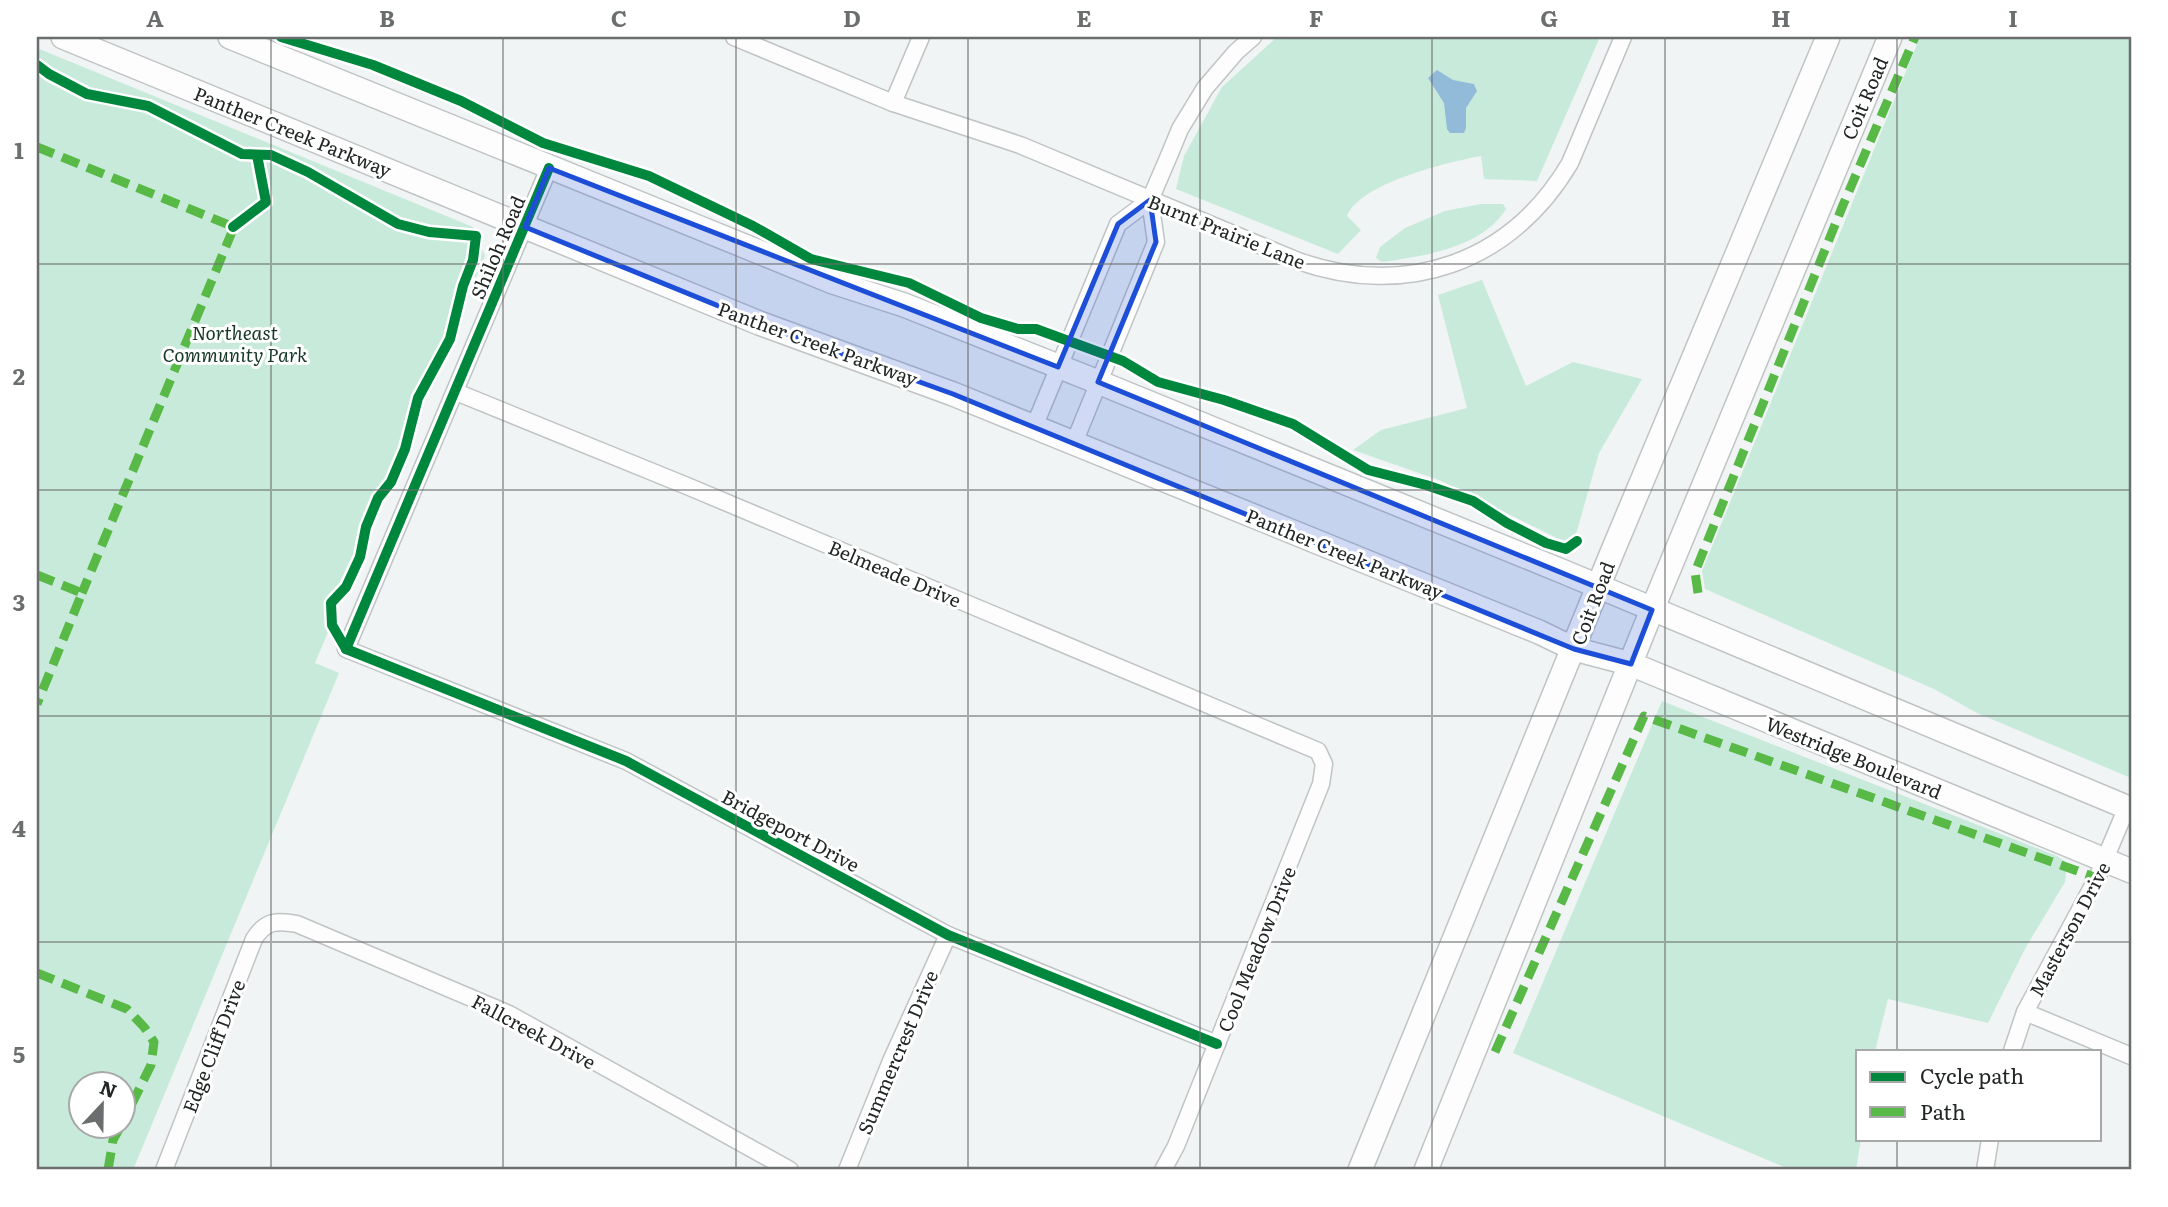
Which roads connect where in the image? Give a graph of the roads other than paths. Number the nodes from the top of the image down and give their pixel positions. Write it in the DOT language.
graph roads {
  1 [pos="63,37"];
  2 [pos="230,37"];
  3 [pos="734,37"];
  4 [pos="921,37"];
  5 [pos="1253,37"];
  6 [pos="1623,37"];
  7 [pos="1828,37"];
  8 [pos="1890,37"];
  9 [pos="893,103"];
  10 [pos="549,168"];
  11 [pos="1150,200"];
  12 [pos="525,226"];
  13 [pos="1058,367"];
  14 [pos="1098,382"];
  15 [pos="456,392"];
  16 [pos="1034,427"];
  17 [pos="1074,443"];
  18 [pos="1598,586"];
  19 [pos="1652,610"];
  20 [pos="346,649"];
  21 [pos="1574,649"];
  22 [pos="1631,664"];
  23 [pos="1324,764"];
  24 [pos="2129,808"];
  25 [pos="2105,861"];
  26 [pos="2131,872"];
  27 [pos="265,925"];
  28 [pos="948,935"];
  29 [pos="2025,1012"];
  30 [pos="1217,1044"];
  31 [pos="2012,1050"];
  32 [pos="2131,1056"];
  33 [pos="1990,1140"];
  34 [pos="164,1170"];
  35 [pos="790,1170"];
  36 [pos="847,1170"];
  37 [pos="1163,1170"];
  38 [pos="1360,1170"];
  39 [pos="1426,1170"];
  40 [pos="1985,1170"];
  1 -- 12 [label="main road, Panther Creek Parkway"];
  2 -- 10 [label="main road"];
  3 -- 9 [label="street, Burnt Prairie Lane"];
  4 -- 9 [label="street"];
  5 -- 11 [label="street"];
  6 -- 11 [label="street, Burnt Prairie Lane"];
  7 -- 18 [label="main road, Coit Road"];
  8 -- 19 [label="main road, Coit Road"];
  9 -- 11 [label="street, Burnt Prairie Lane"];
  10 -- 12 [label="street, Shiloh Road"];
  10 -- 13 [label="main road"];
  11 -- 13 [label="street"];
  11 -- 14 [label="street"];
  12 -- 15 [label="street, Shiloh Road"];
  12 -- 16 [label="main road, Panther Creek Parkway"];
  13 -- 14 [label="main road"];
  13 -- 16 [label="street"];
  14 -- 17 [label="street"];
  14 -- 18 [label="main road"];
  15 -- 20 [label="street, Shiloh Road"];
  15 -- 23 [label="street, Belmeade Drive"];
  16 -- 17 [label="main road, Panther Creek Parkway"];
  17 -- 21 [label="main road, Panther Creek Parkway"];
  18 -- 19 [label="main road"];
  18 -- 21 [label="main road, Coit Road"];
  19 -- 22 [label="main road, Coit Road"];
  19 -- 24 [label="main road"];
  20 -- 28 [label="street, Bridgeport Drive"];
  21 -- 22 [label="main road, Westridge Boulevard"];
  21 -- 38 [label="main road, Coit Road"];
  22 -- 25 [label="main road, Westridge Boulevard"];
  22 -- 39 [label="main road, Coit Road"];
  23 -- 30 [label="street, Cool Meadow Drive"];
  24 -- 25 [label="street, Masterson Drive"];
  25 -- 26 [label="main road, Westridge Boulevard"];
  25 -- 29 [label="street, Masterson Drive"];
  27 -- 34 [label="street, Edge Cliff Drive"];
  27 -- 35 [label="street, Fallcreek Drive"];
  28 -- 30 [label="street, Bridgeport Drive"];
  28 -- 36 [label="street, Summercrest Drive"];
  29 -- 31 [label="street, Masterson Drive"];
  29 -- 32 [label="street"];
  30 -- 37 [label="street, Cool Meadow Drive"];
  33 -- 40 [label="street"];
}
